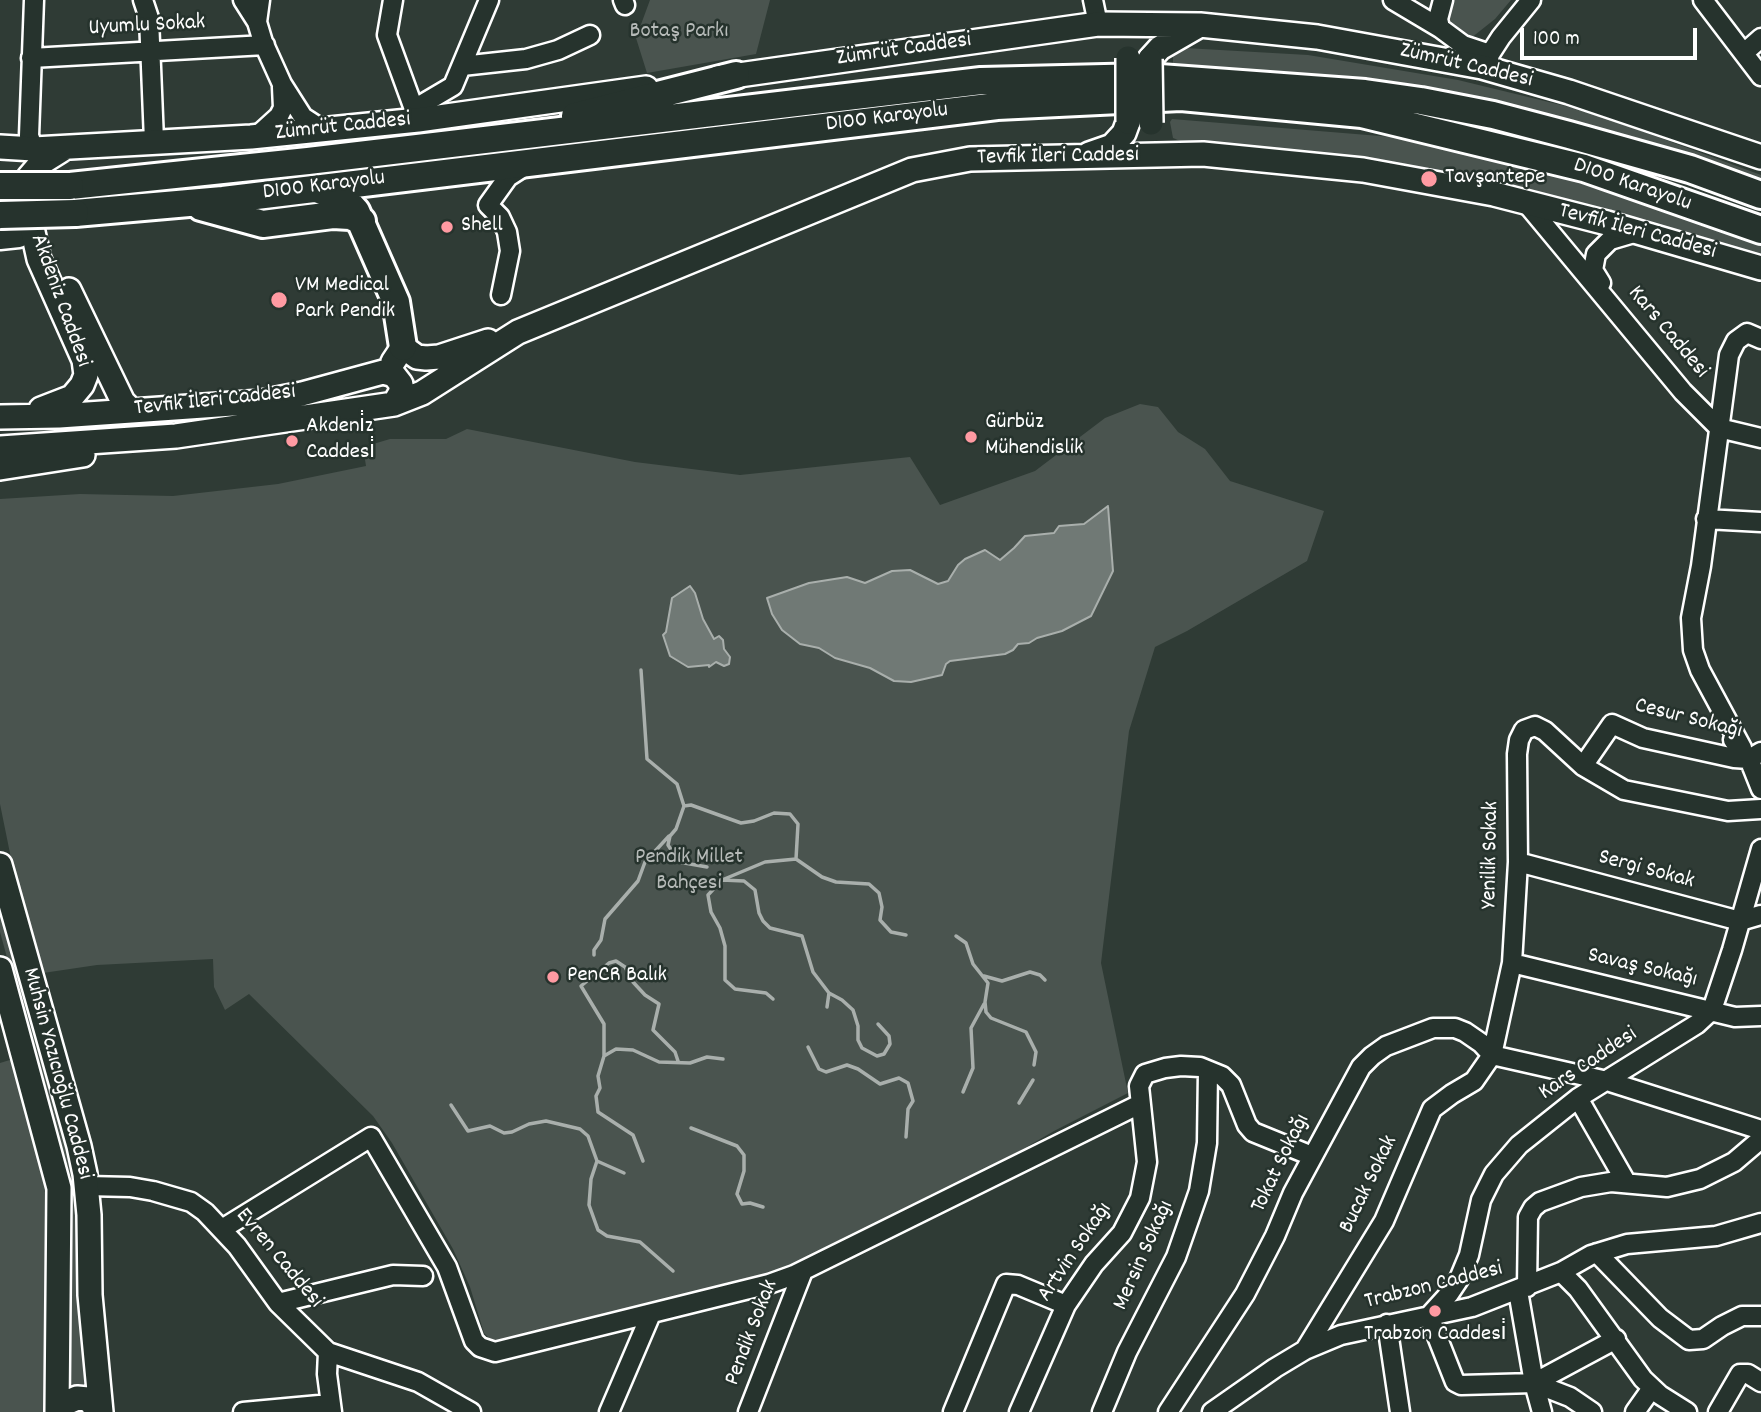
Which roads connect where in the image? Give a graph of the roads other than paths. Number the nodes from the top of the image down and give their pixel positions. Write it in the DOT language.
graph roads {
  1 [pos="34,0"];
  2 [pos="143,0"];
  3 [pos="243,0"];
  4 [pos="260,0"];
  5 [pos="393,0"];
  6 [pos="489,0"];
  7 [pos="1093,0"];
  8 [pos="1393,0"];
  9 [pos="1443,0"];
  10 [pos="1531,0"];
  11 [pos="1703,0"];
  12 [pos="257,22"];
  13 [pos="1098,24"];
  14 [pos="1200,25"];
  15 [pos="1440,28"];
  16 [pos="590,35"];
  17 [pos="1761,38"];
  18 [pos="265,45"];
  19 [pos="151,51"];
  20 [pos="1744,53"];
  21 [pos="32,58"];
  22 [pos="1139,58"];
  23 [pos="1488,61"];
  24 [pos="462,66"];
  25 [pos="736,75"];
  26 [pos="1761,76"];
  27 [pos="282,84"];
  28 [pos="416,114"];
  29 [pos="1140,123"];
  30 [pos="323,130"];
  31 [pos="257,136"];
  32 [pos="154,141"];
  33 [pos="458,144"];
  34 [pos="0,147"];
  35 [pos="1203,154"];
  36 [pos="38,156"];
  37 [pos="1083,156"];
  38 [pos="1761,157"];
  39 [pos="531,162"];
  40 [pos="0,186"];
  41 [pos="314,189"];
  42 [pos="1761,195"];
  43 [pos="186,203"];
  44 [pos="1526,203"];
  45 [pos="0,215"];
  46 [pos="362,221"];
  47 [pos="1761,230"];
  48 [pos="1638,232"];
  49 [pos="19,238"];
  50 [pos="0,240"];
  51 [pos="1761,268"];
  52 [pos="501,295"];
  53 [pos="518,332"];
  54 [pos="1761,339"];
  55 [pos="403,347"];
  56 [pos="375,374"];
  57 [pos="394,404"];
  58 [pos="1699,406"];
  59 [pos="132,411"];
  60 [pos="0,415"];
  61 [pos="1719,428"];
  62 [pos="176,436"];
  63 [pos="1761,438"];
  64 [pos="0,448"];
  65 [pos="0,468"];
  66 [pos="1706,519"];
  67 [pos="1761,522"];
  68 [pos="1751,753"];
  69 [pos="1583,766"];
  70 [pos="1761,789"];
  71 [pos="1761,809"];
  72 [pos="1761,849"];
  73 [pos="1518,862"];
  74 [pos="0,865"];
  75 [pos="1761,915"];
  76 [pos="1740,921"];
  77 [pos="1512,963"];
  78 [pos="0,969"];
  79 [pos="1712,1010"];
  80 [pos="1761,1016"];
  81 [pos="1492,1055"];
  82 [pos="1208,1071"];
  83 [pos="1607,1081"];
  84 [pos="1578,1098"];
  85 [pos="1140,1104"];
  86 [pos="1761,1130"];
  87 [pos="1761,1139"];
  88 [pos="1312,1156"];
  89 [pos="1626,1182"];
  90 [pos="87,1186"];
  91 [pos="1761,1223"];
  92 [pos="222,1229"];
  93 [pos="1597,1253"];
  94 [pos="803,1271"];
  95 [pos="1561,1272"];
  96 [pos="423,1276"];
  97 [pos="1522,1289"];
  98 [pos="278,1303"];
  99 [pos="1066,1305"];
  100 [pos="651,1314"];
  101 [pos="1429,1316"];
  102 [pos="1761,1316"];
  103 [pos="1387,1324"];
  104 [pos="1616,1339"];
  105 [pos="1306,1350"];
  106 [pos="328,1352"];
  107 [pos="1761,1382"];
  108 [pos="1534,1383"];
  109 [pos="1652,1388"];
  110 [pos="331,1408"];
  111 [pos="57,1412"];
  112 [pos="100,1412"];
  113 [pos="243,1412"];
  114 [pos="471,1412"];
  115 [pos="609,1412"];
  116 [pos="748,1412"];
  117 [pos="953,1412"];
  118 [pos="1019,1412"];
  119 [pos="1102,1412"];
  120 [pos="1167,1412"];
  121 [pos="1212,1412"];
  122 [pos="1400,1412"];
  123 [pos="1542,1412"];
  124 [pos="1592,1412"];
  125 [pos="1635,1412"];
  126 [pos="1687,1412"];
  127 [pos="1718,1412"];
  1 -- 21 [label="street, Akdeniz Caddesi"];
  2 -- 19 [label="street"];
  3 -- 12 [label="street"];
  4 -- 12 [label="street"];
  5 -- 28 [label="street"];
  6 -- 24 [label="street"];
  7 -- 13 [label="street"];
  8 -- 15 [label="street"];
  9 -- 15 [label="street"];
  10 -- 23 [label="street"];
  11 -- 20 [label="street"];
  12 -- 18 [label="street"];
  13 -- 14 [label="main road, Zümrüt Caddesi"];
  13 -- 22 [label="main road"];
  13 -- 25 [label="main road, Zümrüt Caddesi"];
  14 -- 22 [label="main road"];
  14 -- 23 [label="main road, Zümrüt Caddesi"];
  15 -- 23 [label="street"];
  16 -- 24 [label="street"];
  17 -- 20 [label="street"];
  18 -- 19 [label="street, Uyumlu Sokak"];
  18 -- 27 [label="street"];
  19 -- 21 [label="street, Uyumlu Sokak"];
  19 -- 32 [label="street"];
  20 -- 26 [label="street"];
  21 -- 36 [label="street, Akdeniz Caddesi"];
  22 -- 29 [label="main road, bridge"];
  23 -- 38 [label="main road, Zümrüt Caddesi"];
  24 -- 28 [label="street"];
  25 -- 28 [label="main road, Zümrüt Caddesi"];
  25 -- 33 [label="highway"];
  27 -- 30 [label="street"];
  27 -- 31 [label="street"];
  28 -- 30 [label="main road, Zümrüt Caddesi"];
  29 -- 35 [label="main road"];
  29 -- 37 [label="main road"];
  30 -- 31 [label="main road, Zümrüt Caddesi"];
  31 -- 32 [label="main road, Zümrüt Caddesi"];
  32 -- 36 [label="main road, Zümrüt Caddesi"];
  33 -- 40 [label="highway, D100 Karayolu, bridge"];
  33 -- 42 [label="highway, D100 Karayolu"];
  34 -- 36 [label="main road"];
  35 -- 37 [label="main road, Tevfik İleri Caddesi"];
  35 -- 44 [label="main road, Tevfik İleri Caddesi"];
  36 -- 59 [label="main road"];
  36 -- 60 [label="main road, Akdeniz Caddesi"];
  37 -- 53 [label="main road, Tevfik İleri Caddesi"];
  39 -- 41 [label="highway, D100 Karayolu"];
  39 -- 47 [label="highway, D100 Karayolu"];
  39 -- 52 [label="street"];
  41 -- 43 [label="highway, D100 Karayolu"];
  41 -- 46 [label="highway"];
  43 -- 45 [label="highway, D100 Karayolu, bridge"];
  43 -- 46 [label="highway"];
  44 -- 48 [label="main road, Tevfik İleri Caddesi"];
  44 -- 58 [label="street, Kars Caddesi"];
  46 -- 55 [label="highway"];
  48 -- 51 [label="main road, Tevfik İleri Caddesi"];
  48 -- 58 [label="street, Kars Caddesi"];
  49 -- 50 [label="street"];
  53 -- 55 [label="main road"];
  53 -- 57 [label="main road, Tevfik İleri Caddesi"];
  54 -- 61 [label="street"];
  55 -- 56 [label="main road"];
  56 -- 57 [label="main road"];
  56 -- 59 [label="main road, Tevfik İleri Caddesi"];
  57 -- 62 [label="main road, Tevfik İleri Caddesi"];
  58 -- 61 [label="street"];
  59 -- 60 [label="main road, Tevfik İleri Caddesi"];
  61 -- 63 [label="street"];
  61 -- 66 [label="street"];
  62 -- 64 [label="main road, Tevfik İleri Caddesi"];
  62 -- 65 [label="main road"];
  66 -- 67 [label="street"];
  66 -- 68 [label="street"];
  68 -- 69 [label="street, Cesur Sokağı"];
  68 -- 70 [label="street"];
  69 -- 71 [label="street"];
  69 -- 73 [label="street, Yenilik Sokak"];
  72 -- 76 [label="street"];
  73 -- 76 [label="street, Sergi Sokak"];
  73 -- 77 [label="street, Yenilik Sokak"];
  74 -- 90 [label="main road, Muhsin Yazıcıoğlu Caddesi"];
  75 -- 76 [label="street"];
  76 -- 79 [label="street"];
  77 -- 79 [label="street, Savaş Sokağı"];
  77 -- 81 [label="street, Yenilik Sokak"];
  78 -- 111 [label="main road, Muhsin Yazıcıoğlu Caddesi"];
  79 -- 80 [label="street, Savaş Sokağı"];
  79 -- 83 [label="street, Kars Caddesi"];
  81 -- 83 [label="street"];
  81 -- 88 [label="street, Tokat Sokağı"];
  81 -- 105 [label="street, Bucak Sokak"];
  82 -- 85 [label="street, Artvin Sokağı"];
  82 -- 88 [label="street"];
  82 -- 119 [label="street, Mersin Sokağı"];
  83 -- 84 [label="street, Kars Caddesi"];
  83 -- 86 [label="street"];
  84 -- 89 [label="street"];
  84 -- 101 [label="street, Kars Caddesi"];
  85 -- 94 [label="street"];
  85 -- 99 [label="street, Artvin Sokağı"];
  87 -- 89 [label="street"];
  88 -- 120 [label="street, Tokat Sokağı"];
  89 -- 97 [label="street"];
  90 -- 92 [label="street, Evren Caddesi"];
  90 -- 112 [label="main road, Muhsin Yazıcıoğlu Caddesi"];
  91 -- 93 [label="street, Trabzon Caddesi"];
  92 -- 98 [label="street, Evren Caddesi"];
  92 -- 100 [label="street"];
  93 -- 95 [label="street, Trabzon Caddesi"];
  93 -- 102 [label="street"];
  94 -- 100 [label="street"];
  94 -- 116 [label="street, Pendik Sokak"];
  95 -- 97 [label="street, Trabzon Caddesi"];
  95 -- 104 [label="street"];
  96 -- 98 [label="street"];
  97 -- 101 [label="street, Trabzon Caddesi"];
  97 -- 108 [label="street"];
  98 -- 106 [label="street, Evren Caddesi"];
  99 -- 117 [label="street"];
  99 -- 118 [label="street, Artvin Sokağı"];
  100 -- 115 [label="street"];
  101 -- 103 [label="street, Trabzon Caddesi"];
  101 -- 108 [label="street"];
  103 -- 105 [label="street, Trabzon Caddesi"];
  103 -- 122 [label="street"];
  104 -- 108 [label="street"];
  104 -- 109 [label="street"];
  105 -- 121 [label="street, Trabzon Caddesi"];
  106 -- 110 [label="street"];
  106 -- 114 [label="street"];
  107 -- 127 [label="street"];
  108 -- 123 [label="street"];
  108 -- 124 [label="street"];
  109 -- 125 [label="street"];
  109 -- 126 [label="street"];
  110 -- 113 [label="street"];
  111 -- 112 [label="main road, Muhsin Yazıcıoğlu Caddesi"];
}
